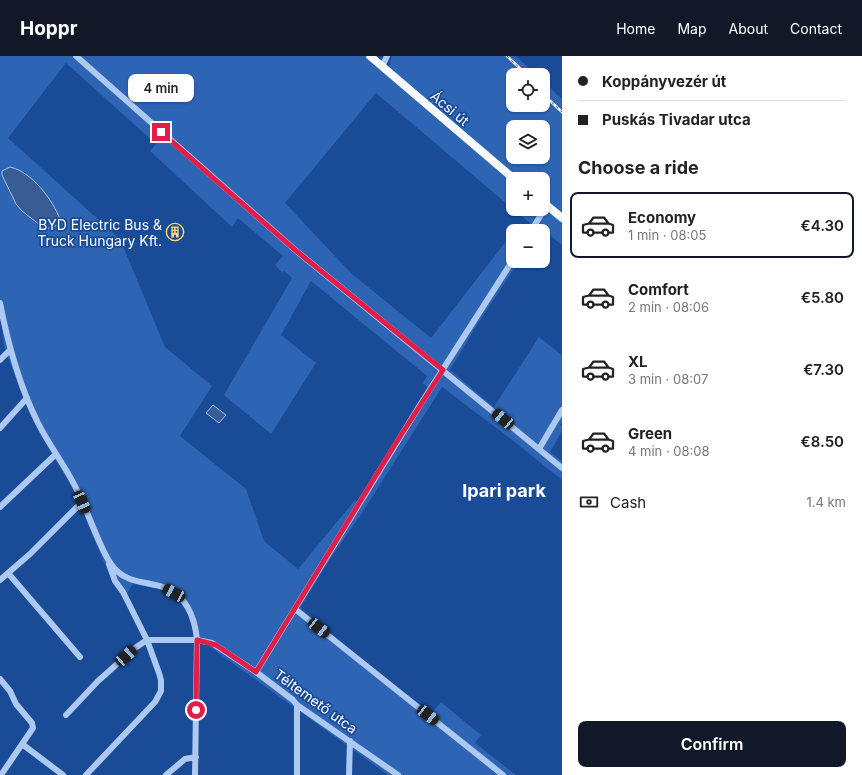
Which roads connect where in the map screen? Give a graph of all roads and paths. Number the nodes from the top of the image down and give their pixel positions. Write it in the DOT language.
graph roads {
  1 [pos="76,56"];
  2 [pos="370,56"];
  3 [pos="387,56"];
  4 [pos="382,68"];
  5 [pos="506,172"];
  6 [pos="550,208"];
  7 [pos="562,218"];
  8 [pos="508,268"];
  9 [pos="0,303"];
  10 [pos="10,350"];
  11 [pos="0,360"];
  12 [pos="443,370"];
  13 [pos="26,398"];
  14 [pos="562,410"];
  15 [pos="0,428"];
  16 [pos="539,449"];
  17 [pos="56,454"];
  18 [pos="562,468"];
  19 [pos="82,502"];
  20 [pos="0,507"];
  21 [pos="108,561"];
  22 [pos="8,573"];
  23 [pos="0,580"];
  24 [pos="130,580"];
  25 [pos="123,592"];
  26 [pos="295,609"];
  27 [pos="147,640"];
  28 [pos="197,640"];
  29 [pos="80,657"];
  30 [pos="256,672"];
  31 [pos="0,679"];
  32 [pos="297,705"];
  33 [pos="66,715"];
  34 [pos="350,741"];
  35 [pos="22,744"];
  36 [pos="196,756"];
  37 [pos="1,775"];
  38 [pos="63,775"];
  39 [pos="86,775"];
  40 [pos="166,775"];
  41 [pos="195,775"];
  42 [pos="297,775"];
  43 [pos="349,775"];
  44 [pos="398,775"];
  45 [pos="504,775"];
  1 -- 12 [label="street"];
  2 -- 4 [label="main road, Ácsi út"];
  3 -- 4 [label="street"];
  4 -- 5 [label="main road, Ácsi út"];
  6 -- 7 [label="main road"];
  8 -- 12 [label="street"];
  9 -- 10 [label="street"];
  10 -- 11 [label="street"];
  10 -- 13 [label="street"];
  12 -- 16 [label="street"];
  12 -- 26 [label="street"];
  13 -- 15 [label="street"];
  13 -- 17 [label="street"];
  14 -- 16 [label="street"];
  16 -- 18 [label="street"];
  17 -- 19 [label="street"];
  17 -- 20 [label="street"];
  19 -- 21 [label="street"];
  19 -- 22 [label="street"];
  21 -- 24 [label="street"];
  21 -- 25 [label="street"];
  22 -- 23 [label="street"];
  22 -- 29 [label="street"];
  24 -- 25 [label="street"];
  24 -- 28 [label="street"];
  25 -- 27 [label="street"];
  26 -- 30 [label="street"];
  26 -- 45 [label="street"];
  27 -- 28 [label="street, Téltemető utca"];
  27 -- 33 [label="street"];
  27 -- 39 [label="street"];
  28 -- 30 [label="street, Téltemető utca"];
  28 -- 36 [label="street"];
  30 -- 32 [label="street, Téltemető utca"];
  31 -- 35 [label="street"];
  32 -- 34 [label="street, Téltemető utca"];
  32 -- 42 [label="street"];
  34 -- 43 [label="street"];
  34 -- 44 [label="street, Téltemető utca"];
  35 -- 37 [label="street"];
  35 -- 38 [label="street"];
  36 -- 40 [label="street"];
  36 -- 41 [label="street"];
}
